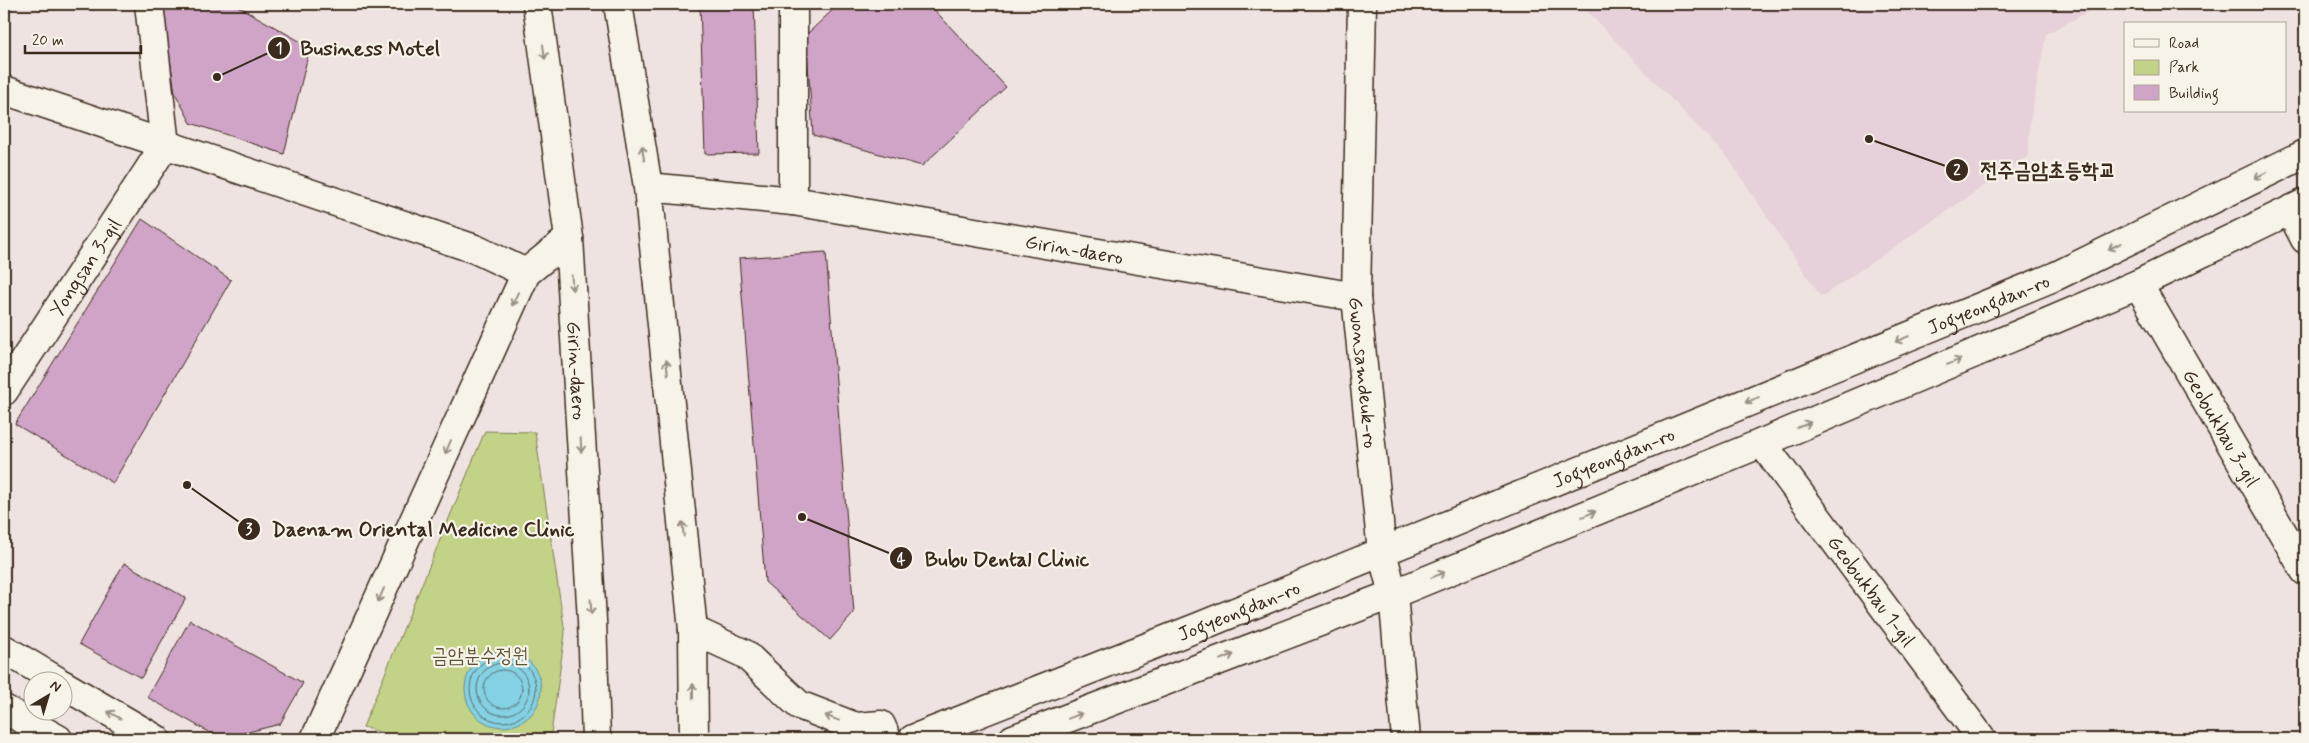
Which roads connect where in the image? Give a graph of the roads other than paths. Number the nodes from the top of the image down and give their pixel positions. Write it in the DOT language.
graph roads {
  1 [pos="149,4"];
  2 [pos="537,4"];
  3 [pos="618,4"];
  4 [pos="793,4"];
  5 [pos="1362,4"];
  6 [pos="4,90"];
  7 [pos="165,144"];
  8 [pos="2305,154"];
  9 [pos="648,187"];
  10 [pos="793,201"];
  11 [pos="2298,208"];
  12 [pos="569,238"];
  13 [pos="2305,239"];
  14 [pos="526,273"];
  15 [pos="2138,284"];
  16 [pos="1356,297"];
  17 [pos="4,391"];
  18 [pos="1762,443"];
  19 [pos="1382,552"];
  20 [pos="2305,571"];
  21 [pos="1393,594"];
  22 [pos="693,630"];
  23 [pos="4,649"];
  24 [pos="39,670"];
  25 [pos="72,690"];
  26 [pos="4,709"];
  27 [pos="58,739"];
  28 [pos="156,739"];
  29 [pos="315,739"];
  30 [pos="596,739"];
  31 [pos="694,739"];
  32 [pos="887,739"];
  33 [pos="913,739"];
  34 [pos="1013,739"];
  35 [pos="1406,739"];
  36 [pos="1982,739"];
  1 -- 7 [label="street"];
  2 -- 12 [label="street, Girin-daero, one-way"];
  9 -- 3 [label="street, one-way"];
  4 -- 10 [label="street"];
  5 -- 16 [label="street, Gwonsamdeuk-ro"];
  6 -- 7 [label="street"];
  7 -- 14 [label="street"];
  7 -- 17 [label="street, Yongsan 3-gil"];
  8 -- 19 [label="street, Jogyeongdan-ro, one-way"];
  9 -- 10 [label="street, Girin-daero"];
  22 -- 9 [label="street, one-way"];
  10 -- 16 [label="street, Girin-daero"];
  11 -- 13 [label="street"];
  11 -- 15 [label="street, Jogyeongdan-ro"];
  12 -- 14 [label="street"];
  12 -- 30 [label="street, Girin-daero, one-way"];
  14 -- 29 [label="street, one-way"];
  18 -- 15 [label="street, Jogyeongdan-ro, one-way"];
  15 -- 20 [label="street, Geobukbau 3-gil"];
  16 -- 19 [label="street, Gwonsamdeuk-ro"];
  21 -- 18 [label="street, Jogyeongdan-ro, one-way"];
  18 -- 36 [label="street, Geobukbau 1-gil"];
  19 -- 21 [label="street, Gwonsamdeuk-ro"];
  19 -- 33 [label="street, Jogyeongdan-ro"];
  34 -- 21 [label="street, Jogyeongdan-ro, one-way"];
  21 -- 35 [label="street, Gwonsamdeuk-ro"];
  31 -- 22 [label="street, one-way"];
  32 -- 22 [label="street, one-way"];
  23 -- 24 [label="street"];
  28 -- 25 [label="street, one-way"];
  26 -- 27 [label="street"];
}
